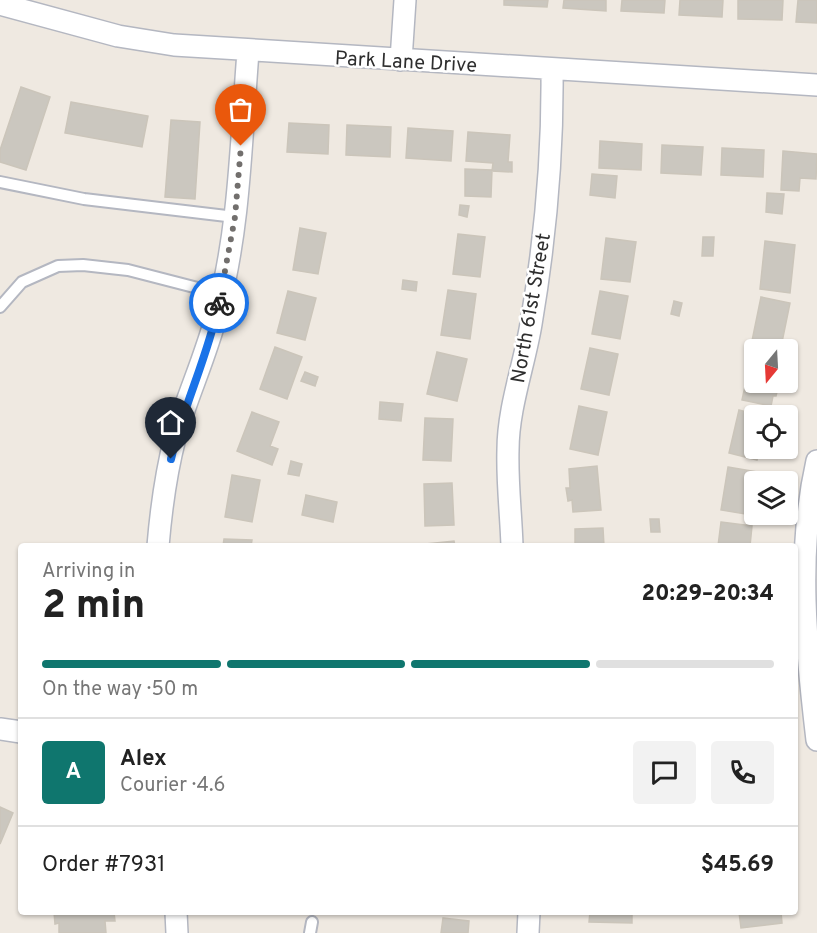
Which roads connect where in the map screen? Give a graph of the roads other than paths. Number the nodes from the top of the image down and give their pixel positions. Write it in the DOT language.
graph roads {
  1 [pos="405,0"];
  2 [pos="0,4"];
  3 [pos="248,52"];
  4 [pos="401,60"];
  5 [pos="552,70"];
  6 [pos="817,85"];
  7 [pos="0,182"];
  8 [pos="235,217"];
  9 [pos="221,294"];
  10 [pos="0,307"];
  11 [pos="817,461"];
  12 [pos="158,543"];
  13 [pos="512,543"];
  14 [pos="815,713"];
  15 [pos="0,729"];
  16 [pos="18,732"];
  17 [pos="817,740"];
  18 [pos="176,915"];
  19 [pos="529,915"];
  20 [pos="177,933"];
  21 [pos="528,933"];
  1 -- 4 [label="street"];
  2 -- 3 [label="street, Park Lane Drive"];
  3 -- 4 [label="street, Park Lane Drive"];
  3 -- 8 [label="street"];
  4 -- 5 [label="street, Park Lane Drive"];
  5 -- 6 [label="street, Park Lane Drive"];
  5 -- 13 [label="street, North 61st Street"];
  7 -- 8 [label="lane"];
  8 -- 9 [label="street"];
  9 -- 10 [label="lane"];
  9 -- 12 [label="street"];
  11 -- 14 [label="street"];
  14 -- 17 [label="street"];
  15 -- 16 [label="street"];
  18 -- 20 [label="street"];
  19 -- 21 [label="street"];
}
